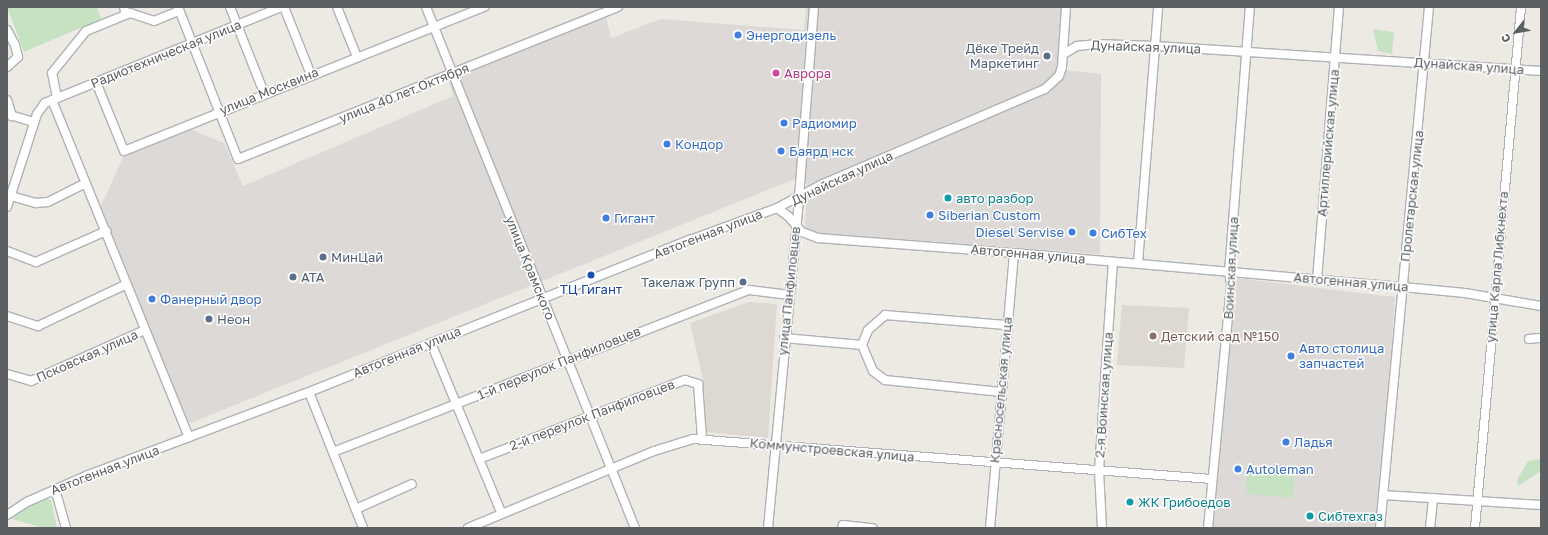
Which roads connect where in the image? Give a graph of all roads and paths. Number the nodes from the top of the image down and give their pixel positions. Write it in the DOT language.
graph roads {
  1 [pos="230,7"];
  2 [pos="280,7"];
  3 [pos="284,7"];
  4 [pos="337,7"];
  5 [pos="426,7"];
  6 [pos="484,7"];
  7 [pos="618,7"];
  8 [pos="814,7"];
  9 [pos="1066,7"];
  10 [pos="1158,7"];
  11 [pos="1250,7"];
  12 [pos="1339,7"];
  13 [pos="1429,7"];
  14 [pos="1521,7"];
  15 [pos="178,9"];
  16 [pos="125,11"];
  17 [pos="237,25"];
  18 [pos="434,27"];
  19 [pos="7,30"];
  20 [pos="192,43"];
  21 [pos="1156,46"];
  22 [pos="1247,52"];
  23 [pos="1065,53"];
  24 [pos="1335,56"];
  25 [pos="357,57"];
  26 [pos="1424,63"];
  27 [pos="7,68"];
  28 [pos="1516,69"];
  29 [pos="1541,71"];
  30 [pos="453,74"];
  31 [pos="311,75"];
  32 [pos="96,82"];
  33 [pos="264,93"];
  34 [pos="55,99"];
  35 [pos="7,100"];
  36 [pos="219,111"];
  37 [pos="10,115"];
  38 [pos="34,122"];
  39 [pos="86,183"];
  40 [pos="11,196"];
  41 [pos="799,196"];
  42 [pos="7,207"];
  43 [pos="777,208"];
  44 [pos="796,226"];
  45 [pos="106,232"];
  46 [pos="7,251"];
  47 [pos="1014,252"];
  48 [pos="1113,262"];
  49 [pos="1138,263"];
  50 [pos="1229,272"];
  51 [pos="1316,280"];
  52 [pos="127,284"];
  53 [pos="1403,287"];
  54 [pos="788,295"];
  55 [pos="1495,298"];
  56 [pos="543,300"];
  57 [pos="1541,306"];
  58 [pos="7,316"];
  59 [pos="1006,325"];
  60 [pos="145,330"];
  61 [pos="784,338"];
  62 [pos="1541,338"];
  63 [pos="1529,339"];
  64 [pos="431,343"];
  65 [pos="862,345"];
  66 [pos="566,359"];
  67 [pos="7,374"];
  68 [pos="309,392"];
  69 [pos="1001,392"];
  70 [pos="456,404"];
  71 [pos="589,415"];
  72 [pos="189,437"];
  73 [pos="702,440"];
  74 [pos="774,447"];
  75 [pos="333,452"];
  76 [pos="479,459"];
  77 [pos="995,463"];
  78 [pos="612,470"];
  79 [pos="1099,470"];
  80 [pos="1212,479"];
  81 [pos="412,484"];
  82 [pos="55,489"];
  83 [pos="1383,495"];
  84 [pos="1433,498"];
  85 [pos="1478,500"];
  86 [pos="1541,505"];
  87 [pos="356,509"];
  88 [pos="502,514"];
  89 [pos="7,515"];
  90 [pos="66,528"];
  91 [pos="363,528"];
  92 [pos="468,528"];
  93 [pos="635,528"];
  94 [pos="768,528"];
  95 [pos="842,528"];
  96 [pos="873,528"];
  97 [pos="990,528"];
  98 [pos="1102,528"];
  99 [pos="1208,528"];
  100 [pos="1380,528"];
  101 [pos="1430,528"];
  102 [pos="1475,528"];
  1 -- 17 [label="street"];
  2 -- 17 [label="street, Радиотехническая улица"];
  3 -- 31 [label="street"];
  4 -- 25 [label="street"];
  5 -- 18 [label="street, улица Крамского"];
  6 -- 18 [label="street, улица Москвина"];
  7 -- 30 [label="street, улица 40 лет Октября"];
  8 -- 41 [label="street, улица Панфиловцев"];
  9 -- 23 [label="street"];
  10 -- 21 [label="street"];
  11 -- 22 [label="street, Воинская улица"];
  12 -- 24 [label="street, Артиллерийская улица"];
  13 -- 26 [label="street, Пролетарская улица"];
  14 -- 28 [label="street, улица Карла Либкнехта"];
  15 -- 16 [label="street"];
  15 -- 20 [label="street"];
  16 -- 34 [label="street"];
  17 -- 20 [label="street, Радиотехническая улица"];
  17 -- 33 [label="street"];
  18 -- 25 [label="street, улица Москвина"];
  18 -- 30 [label="street, улица Крамского"];
  19 -- 27 [label="street"];
  20 -- 32 [label="street, Радиотехническая улица"];
  20 -- 36 [label="street"];
  21 -- 22 [label="street, Дунайская улица"];
  21 -- 23 [label="street, Дунайская улица"];
  21 -- 49 [label="street"];
  22 -- 24 [label="street, Дунайская улица"];
  22 -- 50 [label="street, Воинская улица"];
  23 -- 41 [label="street, Дунайская улица"];
  24 -- 26 [label="street, Дунайская улица"];
  24 -- 51 [label="street, Артиллерийская улица"];
  25 -- 31 [label="street, улица Москвина"];
  26 -- 28 [label="street, Дунайская улица"];
  26 -- 53 [label="street, Пролетарская улица"];
  28 -- 29 [label="street, Дунайская улица"];
  28 -- 55 [label="street, улица Карла Либкнехта"];
  30 -- 36 [label="street, улица 40 лет Октября"];
  30 -- 56 [label="street, улица Крамского"];
  31 -- 33 [label="street, улица Москвина"];
  32 -- 34 [label="street, Радиотехническая улица"];
  32 -- 36 [label="street, улица Москвина"];
  33 -- 36 [label="street, улица Москвина"];
  34 -- 38 [label="street"];
  34 -- 39 [label="street"];
  35 -- 37 [label="street"];
  37 -- 38 [label="street"];
  38 -- 40 [label="street"];
  39 -- 40 [label="street"];
  39 -- 45 [label="street"];
  40 -- 42 [label="street"];
  41 -- 43 [label="street, Дунайская улица"];
  41 -- 44 [label="street, улица Панфиловцев"];
  43 -- 44 [label="street, Автогенная улица"];
  43 -- 56 [label="street, Автогенная улица"];
  44 -- 47 [label="street, Автогенная улица"];
  44 -- 54 [label="street, улица Панфиловцев"];
  45 -- 46 [label="street"];
  45 -- 52 [label="street"];
  47 -- 48 [label="street, Автогенная улица"];
  47 -- 59 [label="street, Красносельская улица"];
  48 -- 49 [label="street, Автогенная улица"];
  48 -- 79 [label="street, 2-я Воинская улица"];
  49 -- 50 [label="street, Автогенная улица"];
  50 -- 51 [label="street, Автогенная улица"];
  50 -- 80 [label="street, Воинская улица"];
  51 -- 53 [label="street, Автогенная улица"];
  52 -- 58 [label="street"];
  52 -- 60 [label="street"];
  53 -- 55 [label="street, Автогенная улица"];
  53 -- 83 [label="street, Пролетарская улица"];
  54 -- 61 [label="street, улица Панфиловцев"];
  54 -- 66 [label="street, 1-й переулок Панфиловцев"];
  55 -- 57 [label="street, Автогенная улица"];
  55 -- 85 [label="street, улица Карла Либкнехта"];
  56 -- 64 [label="street, Автогенная улица"];
  56 -- 66 [label="street, улица Крамского"];
  59 -- 65 [label="street"];
  59 -- 69 [label="street, Красносельская улица"];
  60 -- 67 [label="street, Псковская улица"];
  60 -- 72 [label="street"];
  61 -- 65 [label="street"];
  61 -- 74 [label="street, улица Панфиловцев"];
  62 -- 63 [label="street"];
  64 -- 68 [label="street, Автогенная улица"];
  64 -- 70 [label="street"];
  65 -- 69 [label="street"];
  66 -- 70 [label="street, 1-й переулок Панфиловцев"];
  66 -- 71 [label="street, улица Крамского"];
  68 -- 72 [label="street, Автогенная улица"];
  68 -- 75 [label="street"];
  69 -- 77 [label="street, Красносельская улица"];
  70 -- 75 [label="street, 1-й переулок Панфиловцев"];
  70 -- 76 [label="street"];
  71 -- 73 [label="street, 2-й переулок Панфиловцев"];
  71 -- 76 [label="street, 2-й переулок Панфиловцев"];
  71 -- 78 [label="street, улица Крамского"];
  72 -- 82 [label="street, Автогенная улица"];
  73 -- 74 [label="street, Коммунстроевская улица"];
  73 -- 78 [label="street, Коммунстроевская улица"];
  74 -- 77 [label="street, Коммунстроевская улица"];
  74 -- 94 [label="street, улица Панфиловцев"];
  75 -- 87 [label="street"];
  76 -- 88 [label="street"];
  77 -- 79 [label="street, Коммунстроевская улица"];
  77 -- 97 [label="street, Красносельская улица"];
  78 -- 88 [label="street, Коммунстроевская улица"];
  78 -- 93 [label="street, улица Крамского"];
  79 -- 80 [label="street, Коммунстроевская улица"];
  79 -- 98 [label="street, 2-я Воинская улица"];
  80 -- 99 [label="street, Воинская улица"];
  81 -- 87 [label="street"];
  82 -- 89 [label="street, Автогенная улица"];
  82 -- 90 [label="street"];
  83 -- 84 [label="street"];
  83 -- 100 [label="street, Пролетарская улица"];
  84 -- 85 [label="street"];
  84 -- 101 [label="street"];
  85 -- 86 [label="street"];
  85 -- 102 [label="street, улица Карла Либкнехта"];
  87 -- 91 [label="street"];
  88 -- 92 [label="street, Коммунстроевская улица"];
  95 -- 96 [label="street"];
}
